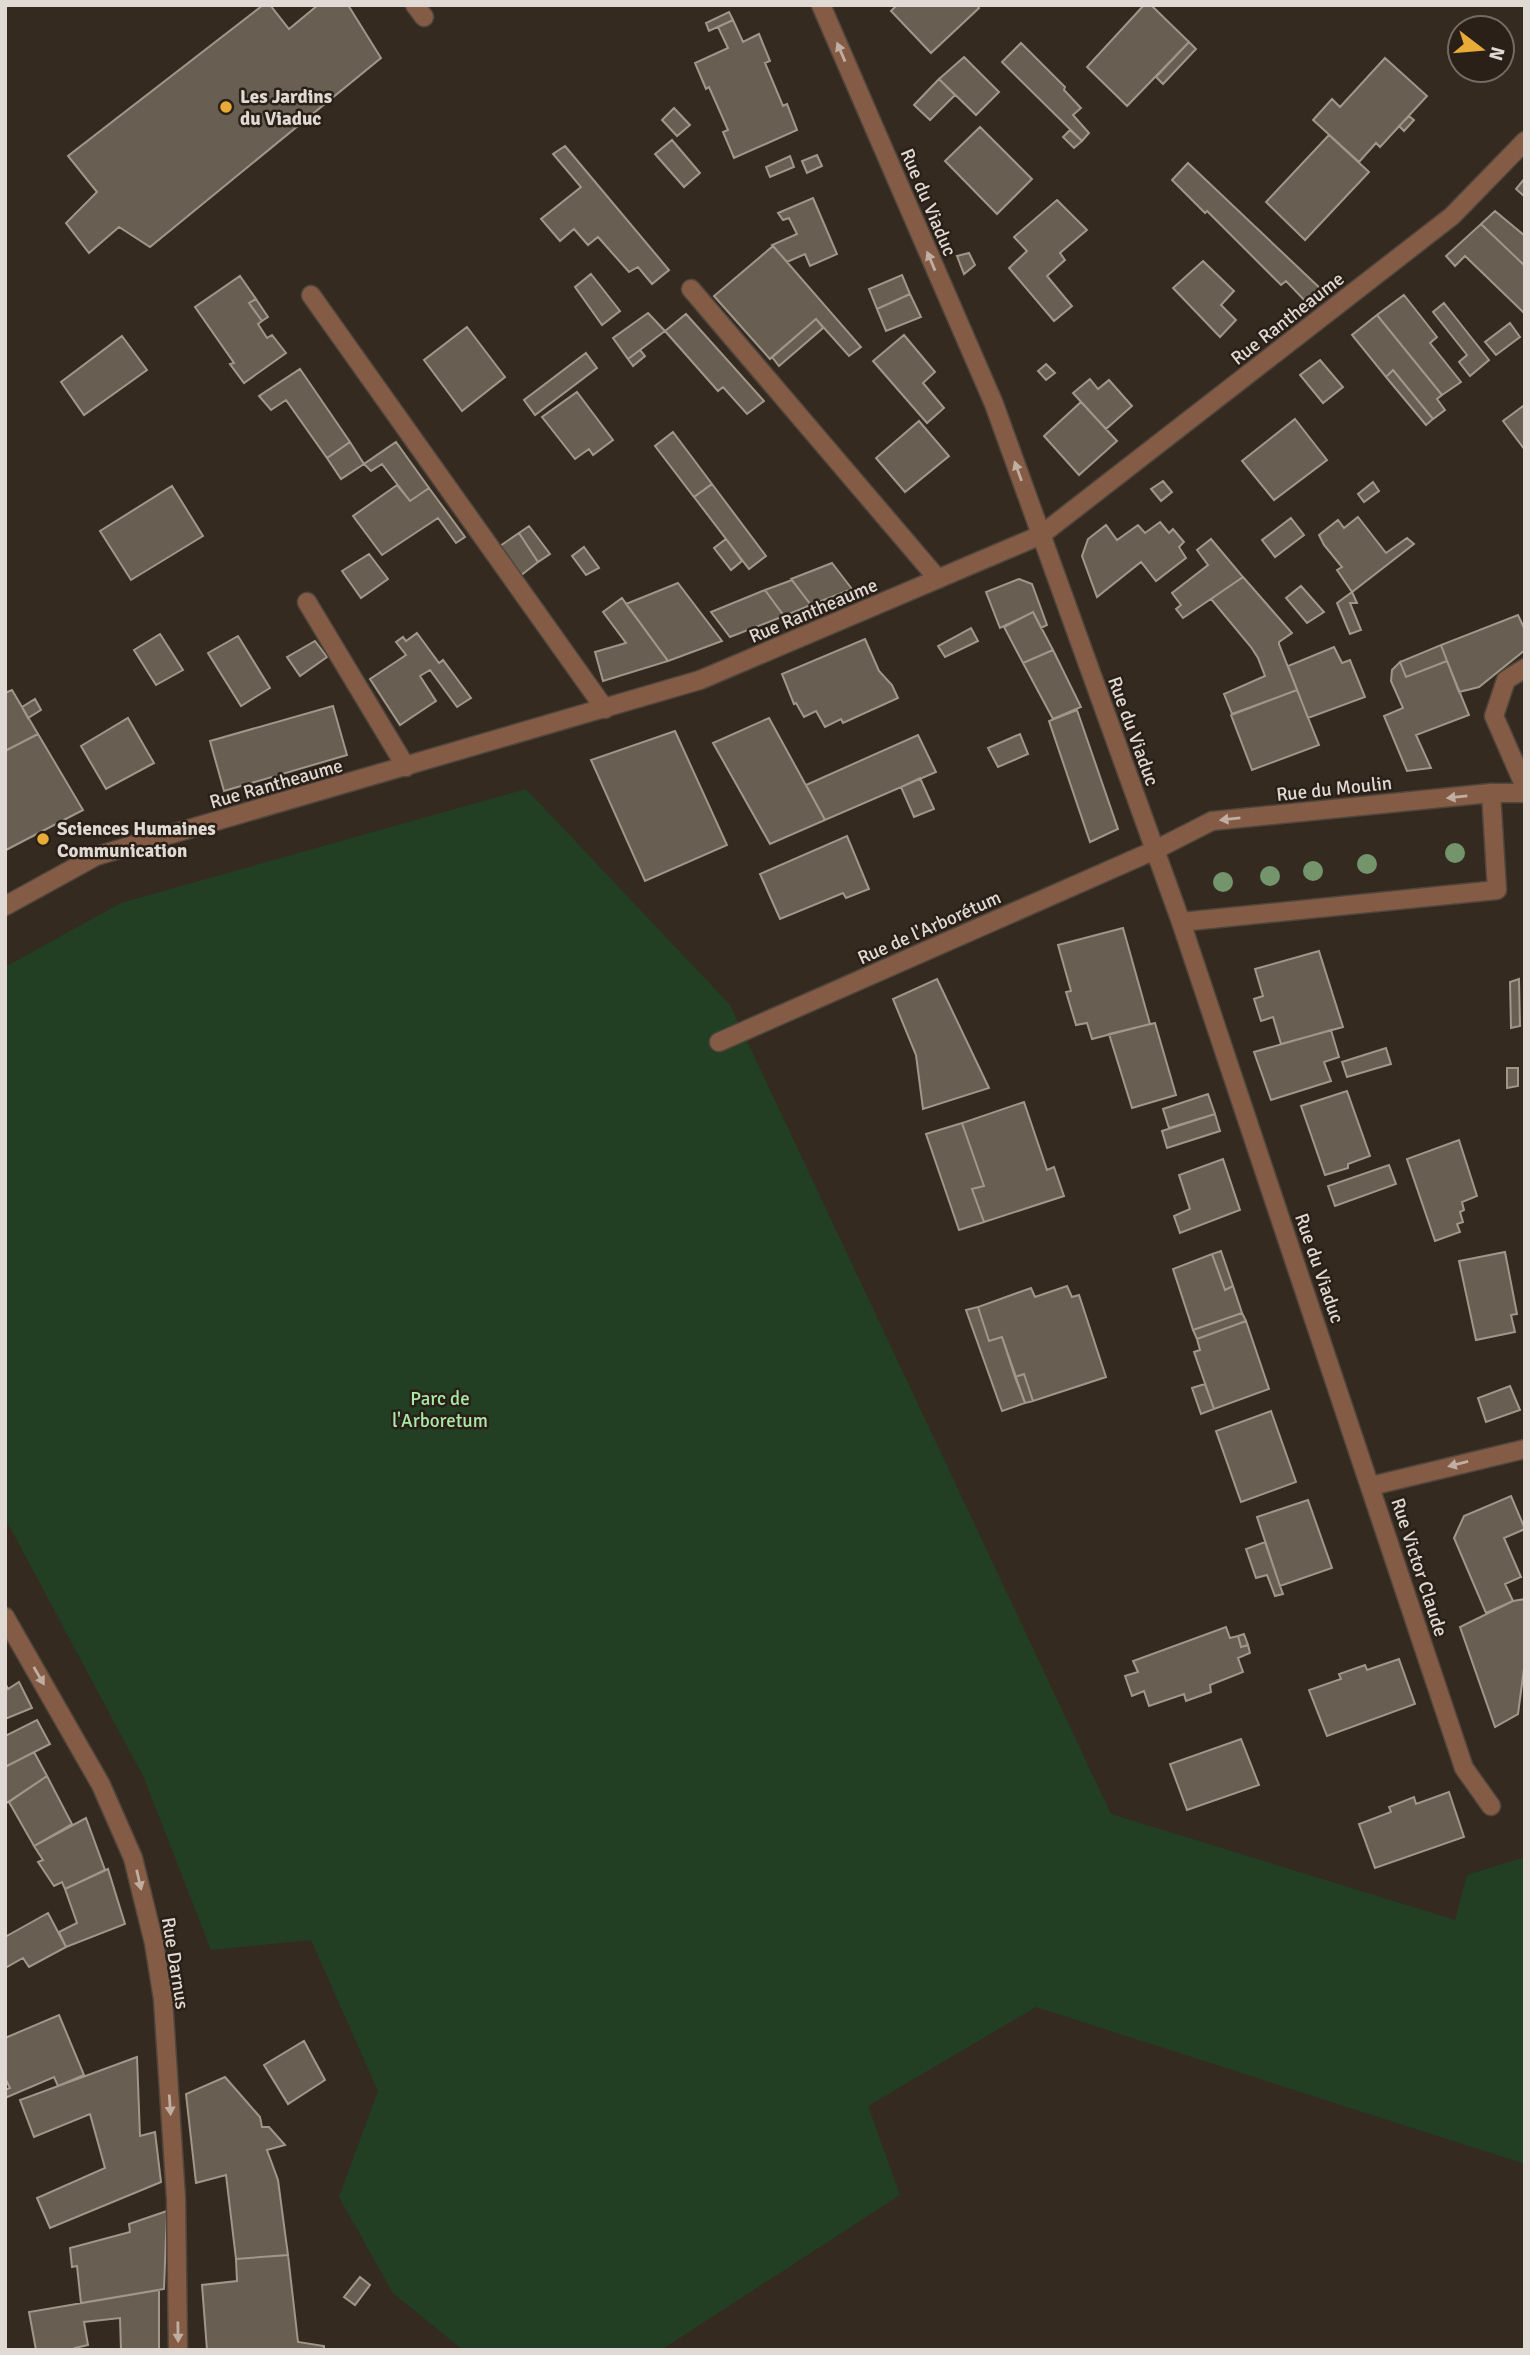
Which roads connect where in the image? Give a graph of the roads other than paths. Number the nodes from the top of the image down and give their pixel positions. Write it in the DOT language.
graph roads {
  1 [pos="822,6"];
  2 [pos="1525,141"];
  3 [pos="691,289"];
  4 [pos="311,295"];
  5 [pos="1041,535"];
  6 [pos="938,579"];
  7 [pos="307,602"];
  8 [pos="1525,668"];
  9 [pos="605,709"];
  10 [pos="406,767"];
  11 [pos="1525,787"];
  12 [pos="1491,793"];
  13 [pos="1525,793"];
  14 [pos="1155,850"];
  15 [pos="5,906"];
  16 [pos="1181,922"];
  17 [pos="719,1041"];
  18 [pos="1525,1449"];
  19 [pos="1371,1486"];
  20 [pos="5,1617"];
  21 [pos="1491,1806"];
  22 [pos="178,2350"];
  5 -- 1 [label="street, Rue du Viaduc, one-way"];
  2 -- 5 [label="street, Rue Rantheaume"];
  3 -- 6 [label="street"];
  4 -- 9 [label="street"];
  5 -- 6 [label="street, Rue Rantheaume"];
  5 -- 14 [label="street, Rue du Viaduc"];
  6 -- 9 [label="street, Rue Rantheaume"];
  7 -- 10 [label="street"];
  8 -- 11 [label="street"];
  9 -- 10 [label="street, Rue Rantheaume"];
  10 -- 15 [label="street, Rue Rantheaume"];
  12 -- 13 [label="street, Rue du Moulin"];
  12 -- 14 [label="street, Rue du Moulin, one-way"];
  12 -- 16 [label="street"];
  14 -- 16 [label="street, Rue du Viaduc"];
  14 -- 17 [label="street, Rue de l'Arborétum"];
  16 -- 19 [label="street, Rue du Viaduc"];
  18 -- 19 [label="street, Rue Victor Claude, one-way"];
  19 -- 21 [label="street, Rue Victor Claude"];
  20 -- 22 [label="street, Rue Darnus, one-way"];
}
